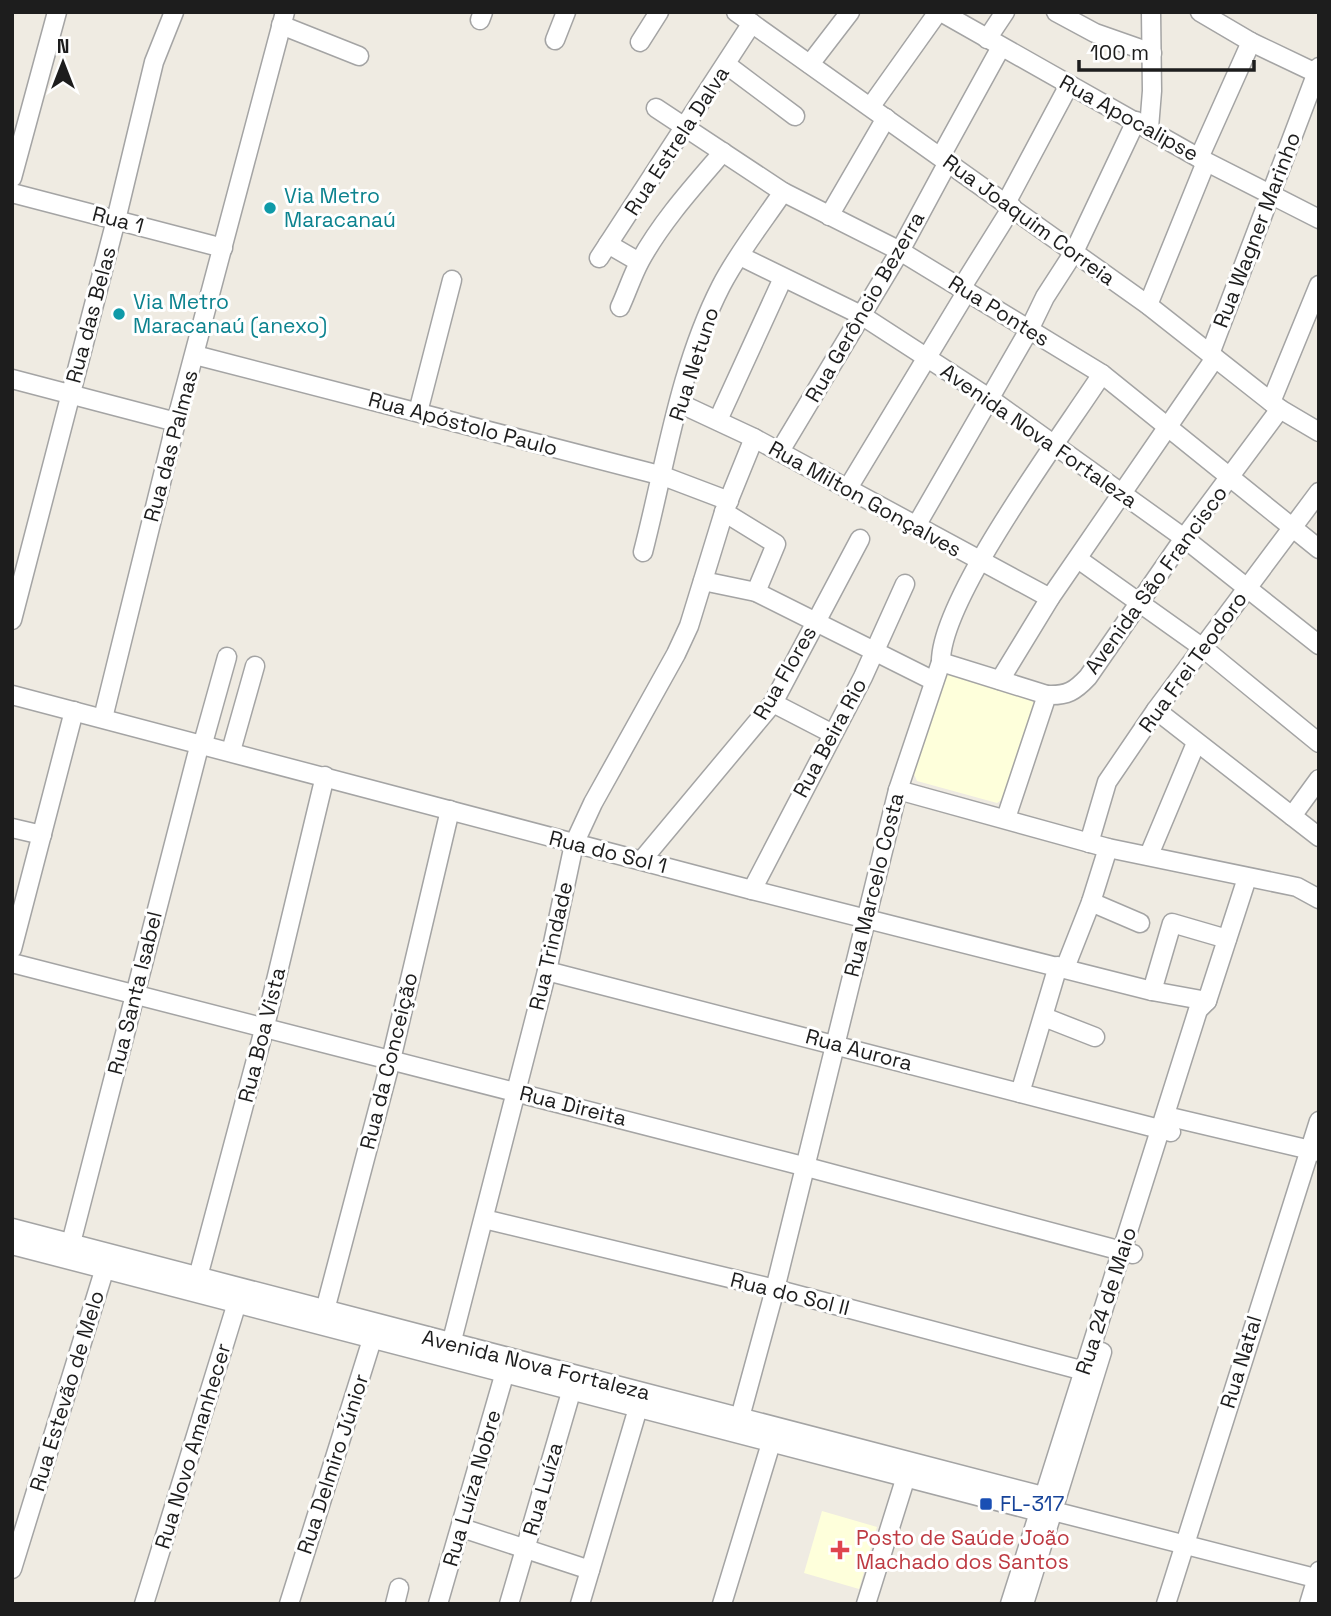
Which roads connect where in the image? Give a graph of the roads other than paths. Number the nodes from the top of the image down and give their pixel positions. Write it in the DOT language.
graph roads {
  1 [pos="57,12"];
  2 [pos="174,12"];
  3 [pos="566,12"];
  4 [pos="659,12"];
  5 [pos="850,12"];
  6 [pos="940,12"];
  7 [pos="1005,12"];
  8 [pos="1056,12"];
  9 [pos="1151,12"];
  10 [pos="1200,12"];
  11 [pos="744,16"];
  12 [pos="283,19"];
  13 [pos="555,40"];
  14 [pos="640,42"];
  15 [pos="994,43"];
  16 [pos="1251,43"];
  17 [pos="1152,53"];
  18 [pos="359,56"];
  19 [pos="810,64"];
  20 [pos="727,65"];
  21 [pos="1317,70"];
  22 [pos="1069,85"];
  23 [pos="871,106"];
  24 [pos="656,108"];
  25 [pos="795,116"];
  26 [pos="886,118"];
  27 [pos="1143,125"];
  28 [pos="686,128"];
  29 [pos="723,152"];
  30 [pos="944,159"];
  31 [pos="1202,160"];
  32 [pos="12,178"];
  33 [pos="783,192"];
  34 [pos="12,193"];
  35 [pos="1270,195"];
  36 [pos="1009,205"];
  37 [pos="829,216"];
  38 [pos="1319,219"];
  39 [pos="116,220"];
  40 [pos="223,248"];
  41 [pos="900,251"];
  42 [pos="1074,252"];
  43 [pos="740,256"];
  44 [pos="639,262"];
  45 [pos="783,278"];
  46 [pos="452,280"];
  47 [pos="1319,285"];
  48 [pos="964,288"];
  49 [pos="1148,305"];
  50 [pos="620,307"];
  51 [pos="860,315"];
  52 [pos="1029,330"];
  53 [pos="195,355"];
  54 [pos="1212,356"];
  55 [pos="925,357"];
  56 [pos="1102,374"];
  57 [pos="12,379"];
  58 [pos="70,393"];
  59 [pos="989,398"];
  60 [pos="679,403"];
  61 [pos="1276,405"];
  62 [pos="418,412"];
  63 [pos="718,420"];
  64 [pos="176,422"];
  65 [pos="1168,425"];
  66 [pos="1319,432"];
  67 [pos="754,438"];
  68 [pos="1055,447"];
  69 [pos="780,452"];
  70 [pos="663,476"];
  71 [pos="1231,476"];
  72 [pos="848,488"];
  73 [pos="1122,495"];
  74 [pos="1318,497"];
  75 [pos="727,506"];
  76 [pos="916,526"];
  77 [pos="1291,527"];
  78 [pos="1185,538"];
  79 [pos="860,539"];
  80 [pos="1319,549"];
  81 [pos="643,552"];
  82 [pos="1078,559"];
  83 [pos="979,562"];
  84 [pos="703,581"];
  85 [pos="905,584"];
  86 [pos="1247,587"];
  87 [pos="756,592"];
  88 [pos="1050,598"];
  89 [pos="1141,602"];
  90 [pos="12,620"];
  91 [pos="816,620"];
  92 [pos="1319,645"];
  93 [pos="1203,648"];
  94 [pos="874,652"];
  95 [pos="228,657"];
  96 [pos="940,662"];
  97 [pos="255,666"];
  98 [pos="1000,680"];
  99 [pos="934,681"];
  100 [pos="12,695"];
  101 [pos="1047,695"];
  102 [pos="772,703"];
  103 [pos="1156,710"];
  104 [pos="74,711"];
  105 [pos="103,718"];
  106 [pos="831,733"];
  107 [pos="201,743"];
  108 [pos="1196,743"];
  109 [pos="1319,743"];
  110 [pos="231,751"];
  111 [pos="325,776"];
  112 [pos="1319,779"];
  113 [pos="898,790"];
  114 [pos="450,810"];
  115 [pos="1292,816"];
  116 [pos="1006,818"];
  117 [pos="12,828"];
  118 [pos="42,835"];
  119 [pos="1319,837"];
  120 [pos="1089,843"];
  121 [pos="575,844"];
  122 [pos="1108,848"];
  123 [pos="1149,855"];
  124 [pos="642,860"];
  125 [pos="1247,878"];
  126 [pos="752,890"];
  127 [pos="1319,899"];
  128 [pos="1091,902"];
  129 [pos="865,918"];
  130 [pos="1140,923"];
  131 [pos="1227,939"];
  132 [pos="12,948"];
  133 [pos="12,963"];
  134 [pos="1062,967"];
  135 [pos="547,971"];
  136 [pos="1152,991"];
  137 [pos="135,994"];
  138 [pos="1207,1001"];
  139 [pos="1044,1017"];
  140 [pos="265,1026"];
  141 [pos="1095,1037"];
  142 [pos="835,1043"];
  143 [pos="391,1060"];
  144 [pos="515,1091"];
  145 [pos="1020,1093"];
  146 [pos="1319,1121"];
  147 [pos="1169,1125"];
  148 [pos="1314,1151"];
  149 [pos="803,1166"];
  150 [pos="484,1219"];
  151 [pos="12,1228"];
  152 [pos="71,1243"];
  153 [pos="12,1245"];
  154 [pos="1127,1251"];
  155 [pos="108,1261"];
  156 [pos="196,1285"];
  157 [pos="775,1289"];
  158 [pos="239,1296"];
  159 [pos="325,1310"];
  160 [pos="374,1331"];
  161 [pos="450,1351"];
  162 [pos="505,1372"];
  163 [pos="1089,1372"];
  164 [pos="574,1383"];
  165 [pos="640,1399"];
  166 [pos="738,1424"];
  167 [pos="774,1434"];
  168 [pos="908,1469"];
  169 [pos="1045,1506"];
  170 [pos="463,1528"];
  171 [pos="1184,1545"];
  172 [pos="526,1549"];
  173 [pos="12,1569"];
  174 [pos="590,1570"];
  175 [pos="1318,1576"];
  176 [pos="1018,1601"];
  177 [pos="144,1604"];
  178 [pos="289,1604"];
  179 [pos="438,1604"];
  180 [pos="509,1604"];
  181 [pos="580,1604"];
  182 [pos="722,1604"];
  183 [pos="866,1604"];
  184 [pos="1166,1604"];
  185 [pos="1309,1604"];
  1 -- 32 [label="street"];
  2 -- 39 [label="street, Rua das Belas"];
  3 -- 13 [label="street"];
  4 -- 14 [label="street"];
  5 -- 19 [label="street"];
  6 -- 15 [label="street, Rua Apocalipse"];
  6 -- 23 [label="street"];
  7 -- 15 [label="street, Rua Gerôncio Bezerra"];
  8 -- 17 [label="street"];
  9 -- 17 [label="street"];
  10 -- 16 [label="street"];
  11 -- 19 [label="street, Rua Joaquim Correia"];
  11 -- 20 [label="street, Rua Estrela Dalva"];
  12 -- 18 [label="street"];
  12 -- 40 [label="street, Rua das Palmas"];
  15 -- 22 [label="street, Rua Apocalipse"];
  15 -- 30 [label="street, Rua Gerôncio Bezerra"];
  16 -- 21 [label="street"];
  16 -- 31 [label="street"];
  17 -- 27 [label="street"];
  19 -- 23 [label="street, Rua Joaquim Correia"];
  20 -- 25 [label="street"];
  20 -- 28 [label="street, Rua Estrela Dalva"];
  21 -- 35 [label="street, Rua Wagner Marinho"];
  22 -- 27 [label="street, Rua Apocalipse"];
  22 -- 36 [label="street"];
  23 -- 26 [label="street, Rua Joaquim Correia"];
  24 -- 28 [label="street, Rua Pontes"];
  26 -- 30 [label="street, Rua Joaquim Correia"];
  26 -- 37 [label="street"];
  27 -- 31 [label="street, Rua Apocalipse"];
  27 -- 42 [label="street"];
  28 -- 29 [label="street, Rua Pontes"];
  28 -- 44 [label="street, Rua Estrela Dalva"];
  29 -- 33 [label="street, Rua Pontes"];
  29 -- 44 [label="street"];
  30 -- 36 [label="street, Rua Joaquim Correia"];
  30 -- 41 [label="street, Rua Gerôncio Bezerra"];
  31 -- 35 [label="street, Rua Apocalipse"];
  31 -- 49 [label="street"];
  33 -- 37 [label="street, Rua Pontes"];
  33 -- 43 [label="street, Rua Netuno"];
  34 -- 39 [label="street, Rua 1"];
  35 -- 38 [label="street, Rua Apocalipse"];
  35 -- 54 [label="street, Rua Wagner Marinho"];
  36 -- 42 [label="street, Rua Joaquim Correia"];
  36 -- 48 [label="street"];
  37 -- 41 [label="street, Rua Pontes"];
  39 -- 40 [label="street, Rua 1"];
  39 -- 58 [label="street, Rua das Belas"];
  40 -- 53 [label="street, Rua das Palmas"];
  41 -- 48 [label="street, Rua Pontes"];
  41 -- 51 [label="street, Rua Gerôncio Bezerra"];
  42 -- 49 [label="street, Rua Joaquim Correia"];
  42 -- 52 [label="street"];
  43 -- 45 [label="street, Avenida Nova Fortaleza"];
  43 -- 60 [label="street, Rua Netuno"];
  44 -- 50 [label="street"];
  45 -- 51 [label="street, Avenida Nova Fortaleza"];
  45 -- 63 [label="street"];
  46 -- 62 [label="street"];
  47 -- 61 [label="street, Avenida São Francisco"];
  48 -- 52 [label="street, Rua Pontes"];
  48 -- 55 [label="street"];
  49 -- 54 [label="street, Rua Joaquim Correia"];
  51 -- 55 [label="street, Avenida Nova Fortaleza"];
  51 -- 69 [label="street, Rua Gerôncio Bezerra"];
  52 -- 56 [label="street, Rua Pontes"];
  52 -- 59 [label="street"];
  53 -- 62 [label="street, Rua Apóstolo Paulo"];
  53 -- 64 [label="street, Rua das Palmas"];
  54 -- 61 [label="street, Rua Joaquim Correia"];
  54 -- 65 [label="street, Rua Wagner Marinho"];
  55 -- 59 [label="street, Avenida Nova Fortaleza"];
  55 -- 72 [label="street"];
  56 -- 65 [label="street, Rua Pontes"];
  56 -- 68 [label="street, Rua Marcelo Costa"];
  57 -- 58 [label="street"];
  58 -- 64 [label="street"];
  58 -- 90 [label="street, Rua das Belas"];
  59 -- 68 [label="street, Avenida Nova Fortaleza"];
  59 -- 76 [label="street"];
  60 -- 63 [label="street, Rua Milton Gonçalves"];
  60 -- 70 [label="street, Rua Netuno"];
  61 -- 66 [label="street, Rua Joaquim Correia"];
  61 -- 71 [label="street, Avenida São Francisco"];
  62 -- 70 [label="street, Rua Apóstolo Paulo"];
  63 -- 67 [label="street, Rua Milton Gonçalves"];
  64 -- 105 [label="street, Rua das Palmas"];
  65 -- 71 [label="street, Rua Pontes"];
  65 -- 73 [label="street, Rua Wagner Marinho"];
  67 -- 69 [label="street, Rua Milton Gonçalves"];
  67 -- 75 [label="street, Rua Trindade"];
  68 -- 73 [label="street, Avenida Nova Fortaleza"];
  68 -- 83 [label="street, Rua Marcelo Costa"];
  69 -- 72 [label="street, Rua Milton Gonçalves"];
  70 -- 75 [label="street, Rua Apóstolo Paulo"];
  70 -- 81 [label="street, Rua Netuno"];
  71 -- 77 [label="street, Rua Pontes"];
  71 -- 78 [label="street, Avenida São Francisco"];
  72 -- 76 [label="street, Rua Milton Gonçalves"];
  73 -- 78 [label="street, Avenida Nova Fortaleza"];
  73 -- 82 [label="street, Rua Wagner Marinho"];
  74 -- 77 [label="street, Rua Frei Teodoro"];
  75 -- 84 [label="street, Rua Trindade"];
  75 -- 87 [label="street, Rua Apóstolo Paulo"];
  76 -- 83 [label="street, Rua Milton Gonçalves"];
  77 -- 80 [label="street, Rua Pontes"];
  77 -- 86 [label="street, Rua Frei Teodoro"];
  78 -- 86 [label="street, Avenida Nova Fortaleza"];
  78 -- 89 [label="street, Avenida São Francisco"];
  79 -- 91 [label="street, Rua Flores"];
  82 -- 88 [label="street, Rua Wagner Marinho"];
  82 -- 89 [label="street"];
  83 -- 88 [label="street, Rua Milton Gonçalves"];
  83 -- 96 [label="street, Rua Marcelo Costa"];
  84 -- 87 [label="street"];
  84 -- 121 [label="street, Rua Trindade"];
  85 -- 94 [label="street, Rua Beira Rio"];
  86 -- 92 [label="street, Avenida Nova Fortaleza"];
  86 -- 93 [label="street, Rua Frei Teodoro"];
  87 -- 91 [label="street"];
  88 -- 98 [label="street, Rua Wagner Marinho"];
  89 -- 93 [label="street"];
  89 -- 101 [label="street, Avenida São Francisco"];
  91 -- 94 [label="street"];
  91 -- 102 [label="street, Rua Flores"];
  93 -- 103 [label="street, Rua Frei Teodoro"];
  93 -- 109 [label="street"];
  94 -- 99 [label="street"];
  94 -- 106 [label="street, Rua Beira Rio"];
  95 -- 107 [label="street, Rua Santa Isabel"];
  96 -- 98 [label="street"];
  96 -- 99 [label="street, Rua Marcelo Costa"];
  97 -- 110 [label="street"];
  98 -- 101 [label="street"];
  99 -- 113 [label="street, Rua Marcelo Costa"];
  100 -- 104 [label="street, Rua do Sol 1"];
  101 -- 116 [label="street"];
  102 -- 106 [label="street"];
  102 -- 124 [label="street, Rua Flores"];
  103 -- 108 [label="street"];
  103 -- 120 [label="street, Rua Frei Teodoro"];
  104 -- 105 [label="street, Rua do Sol 1"];
  104 -- 118 [label="street"];
  105 -- 107 [label="street, Rua do Sol 1"];
  106 -- 126 [label="street, Rua Beira Rio"];
  107 -- 110 [label="street, Rua do Sol 1"];
  107 -- 137 [label="street, Rua Santa Isabel"];
  108 -- 115 [label="street"];
  108 -- 123 [label="street"];
  110 -- 111 [label="street, Rua do Sol 1"];
  111 -- 114 [label="street, Rua do Sol 1"];
  111 -- 140 [label="street, Rua Boa Vista"];
  112 -- 115 [label="street"];
  113 -- 116 [label="street"];
  113 -- 129 [label="street, Rua Marcelo Costa"];
  114 -- 121 [label="street, Rua do Sol 1"];
  114 -- 143 [label="street, Rua da Conceição"];
  115 -- 119 [label="street"];
  116 -- 120 [label="street"];
  117 -- 118 [label="street"];
  118 -- 132 [label="street"];
  120 -- 122 [label="street"];
  121 -- 124 [label="street, Rua do Sol 1"];
  121 -- 135 [label="street, Rua Trindade"];
  122 -- 123 [label="street"];
  122 -- 128 [label="street"];
  123 -- 125 [label="street"];
  124 -- 126 [label="street, Rua do Sol 1"];
  125 -- 127 [label="street"];
  125 -- 131 [label="street, Rua 24 de Maio"];
  126 -- 129 [label="street, Rua do Sol 1"];
  128 -- 130 [label="street"];
  128 -- 134 [label="street"];
  129 -- 134 [label="street, Rua do Sol 1"];
  129 -- 142 [label="street, Rua Marcelo Costa"];
  131 -- 136 [label="street"];
  131 -- 138 [label="street, Rua 24 de Maio"];
  133 -- 137 [label="street, Rua Direita"];
  134 -- 136 [label="street, Rua do Sol 1"];
  134 -- 139 [label="street"];
  135 -- 142 [label="street, Rua Aurora"];
  135 -- 144 [label="street, Rua Trindade"];
  136 -- 138 [label="street, Rua do Sol 1"];
  137 -- 140 [label="street, Rua Direita"];
  137 -- 152 [label="street, Rua Santa Isabel"];
  138 -- 147 [label="street, Rua 24 de Maio"];
  139 -- 141 [label="street"];
  139 -- 145 [label="street"];
  140 -- 143 [label="street, Rua Direita"];
  140 -- 156 [label="street, Rua Boa Vista"];
  142 -- 145 [label="street, Rua Aurora"];
  142 -- 149 [label="street, Rua Marcelo Costa"];
  143 -- 144 [label="street, Rua Direita"];
  143 -- 159 [label="street, Rua da Conceição"];
  144 -- 149 [label="street, Rua Direita"];
  144 -- 150 [label="street, Rua Trindade"];
  145 -- 147 [label="street, Rua Aurora"];
  146 -- 148 [label="street, Rua Natal"];
  147 -- 148 [label="street, Rua Aurora"];
  147 -- 154 [label="street, Rua 24 de Maio"];
  148 -- 171 [label="street, Rua Natal"];
  149 -- 154 [label="street, Rua Direita"];
  149 -- 157 [label="street, Rua Marcelo Costa"];
  150 -- 157 [label="street, Rua do Sol II"];
  150 -- 161 [label="street, Rua Trindade"];
  151 -- 152 [label="street, Avenida Nova Fortaleza"];
  152 -- 155 [label="street, Avenida Nova Fortaleza"];
  153 -- 155 [label="street, Avenida Nova Fortaleza"];
  154 -- 163 [label="street, Rua 24 de Maio"];
  155 -- 156 [label="street, Avenida Nova Fortaleza"];
  155 -- 173 [label="street, Rua Estevão de Melo"];
  156 -- 158 [label="street, Avenida Nova Fortaleza"];
  157 -- 163 [label="street, Rua do Sol II"];
  157 -- 166 [label="street, Rua Marcelo Costa"];
  158 -- 159 [label="street, Avenida Nova Fortaleza"];
  158 -- 160 [label="street, Avenida Nova Fortaleza"];
  158 -- 177 [label="street, Rua Novo Amanhecer"];
  159 -- 160 [label="street, Avenida Nova Fortaleza"];
  160 -- 161 [label="street, Avenida Nova Fortaleza"];
  160 -- 178 [label="street, Rua Delmiro Júnior"];
  161 -- 162 [label="street, Avenida Nova Fortaleza"];
  161 -- 164 [label="street, Avenida Nova Fortaleza"];
  162 -- 164 [label="street, Avenida Nova Fortaleza"];
  162 -- 170 [label="street, Rua Luíza Nobre"];
  163 -- 169 [label="street, Rua 24 de Maio"];
  164 -- 165 [label="street, Avenida Nova Fortaleza"];
  164 -- 172 [label="street, Rua Luíza"];
  165 -- 166 [label="street, Avenida Nova Fortaleza"];
  165 -- 174 [label="street"];
  166 -- 167 [label="street, Avenida Nova Fortaleza"];
  167 -- 168 [label="street, Avenida Nova Fortaleza"];
  167 -- 182 [label="street"];
  168 -- 169 [label="street, Avenida Nova Fortaleza"];
  168 -- 183 [label="street"];
  169 -- 171 [label="street, Avenida Nova Fortaleza"];
  169 -- 176 [label="street, Rua 24 de Maio"];
  170 -- 172 [label="street"];
  170 -- 179 [label="street, Rua Luíza Nobre"];
  171 -- 175 [label="street, Avenida Nova Fortaleza"];
  171 -- 184 [label="street, Rua Natal"];
  172 -- 174 [label="street"];
  172 -- 180 [label="street, Rua Luíza"];
  174 -- 181 [label="street"];
  175 -- 185 [label="street"];
}
